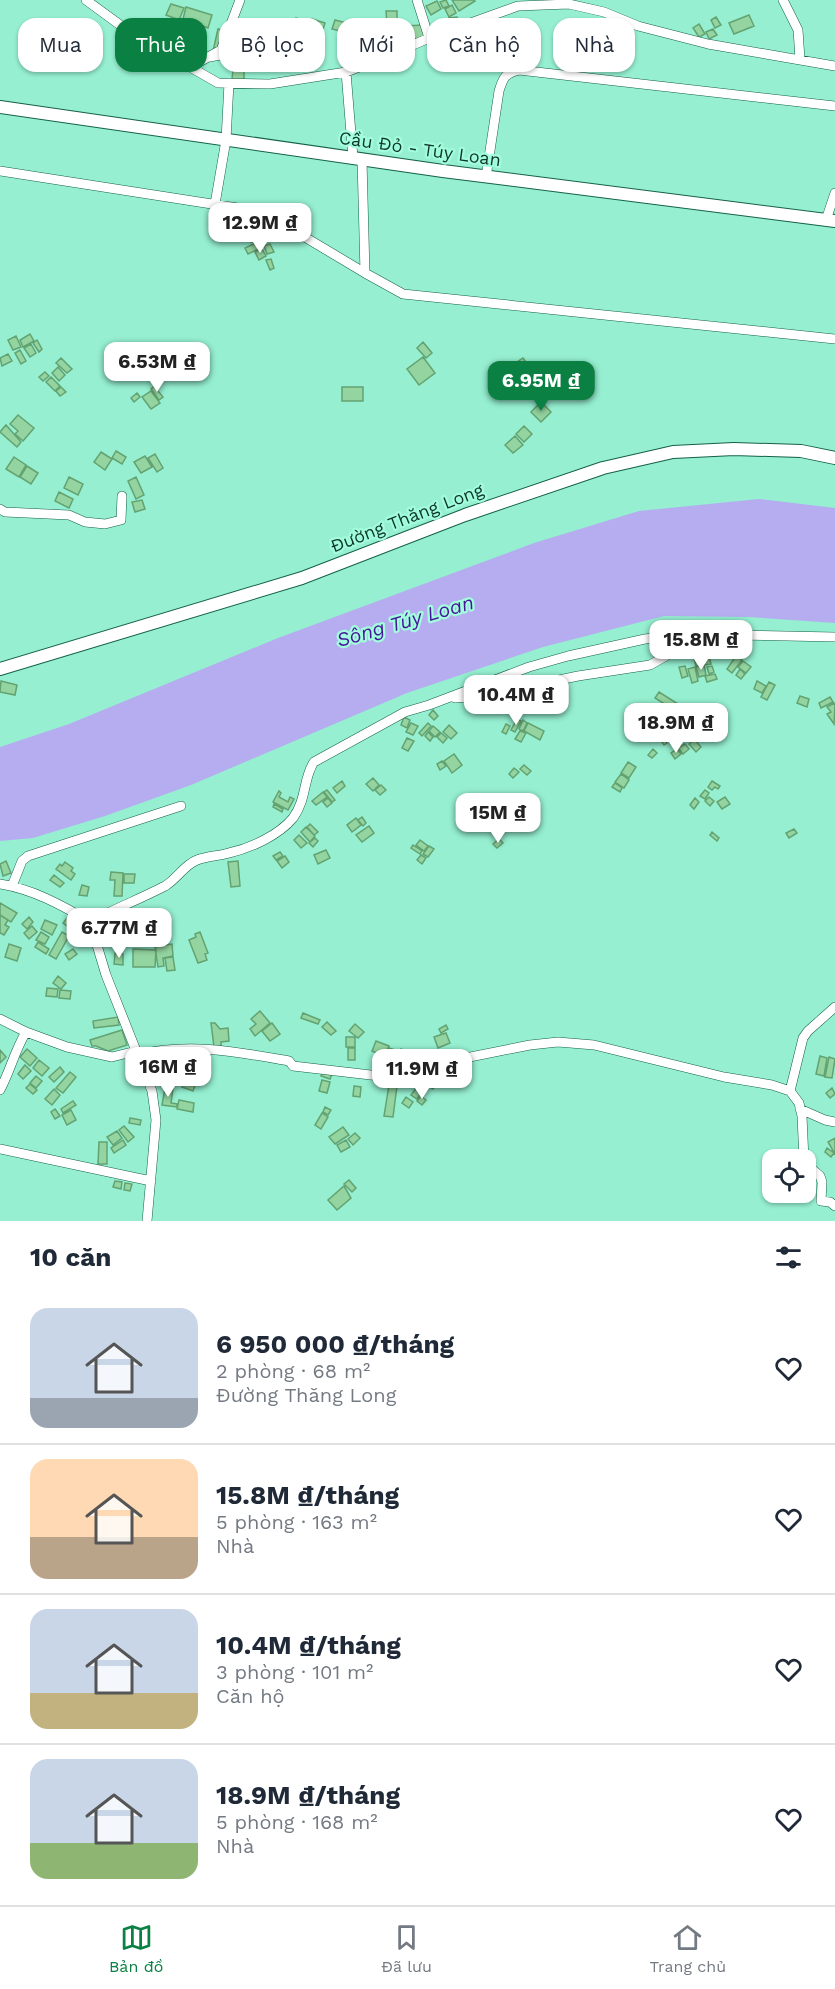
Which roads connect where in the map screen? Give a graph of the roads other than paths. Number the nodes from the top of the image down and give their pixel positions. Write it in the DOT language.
graph roads {
  1 [pos="86,0"];
  2 [pos="240,0"];
  3 [pos="417,0"];
  4 [pos="783,0"];
  5 [pos="517,3"];
  6 [pos="479,18"];
  7 [pos="115,21"];
  8 [pos="427,32"];
  9 [pos="219,55"];
  10 [pos="210,57"];
  11 [pos="207,58"];
  12 [pos="800,59"];
  13 [pos="835,66"];
  14 [pos="199,72"];
  15 [pos="346,72"];
  16 [pos="229,83"];
  17 [pos="835,106"];
  18 [pos="0,107"];
  19 [pos="226,140"];
  20 [pos="358,159"];
  21 [pos="0,171"];
  22 [pos="486,177"];
  23 [pos="835,193"];
  24 [pos="215,204"];
  25 [pos="830,220"];
  26 [pos="365,273"];
  27 [pos="835,339"];
  28 [pos="835,458"];
  29 [pos="123,496"];
  30 [pos="0,509"];
  31 [pos="705,634"];
  32 [pos="835,637"];
  33 [pos="0,669"];
  34 [pos="446,698"];
  35 [pos="181,806"];
  36 [pos="0,884"];
  37 [pos="12,886"];
  38 [pos="90,922"];
  39 [pos="835,1007"];
  40 [pos="0,1018"];
  41 [pos="26,1032"];
  42 [pos="137,1053"];
  43 [pos="0,1090"];
  44 [pos="790,1091"];
  45 [pos="800,1109"];
  46 [pos="835,1122"];
  47 [pos="0,1149"];
  48 [pos="804,1149"];
  49 [pos="816,1173"];
  50 [pos="151,1181"];
  51 [pos="835,1206"];
  52 [pos="147,1221"];
  1 -- 7 [label="street"];
  2 -- 10 [label="street"];
  3 -- 8 [label="street"];
  4 -- 12 [label="street"];
  5 -- 6 [label="street"];
  5 -- 12 [label="street"];
  9 -- 10 [label="street"];
  10 -- 11 [label="street"];
  12 -- 13 [label="street"];
  14 -- 16 [label="street"];
  15 -- 16 [label="street"];
  15 -- 20 [label="street"];
  16 -- 19 [label="street"];
  17 -- 22 [label="street"];
  18 -- 19 [label="street, Cầu Đỏ - Túy Loan"];
  19 -- 20 [label="street, Cầu Đỏ - Túy Loan"];
  19 -- 24 [label="street"];
  20 -- 22 [label="street, Cầu Đỏ - Túy Loan"];
  20 -- 26 [label="street"];
  21 -- 24 [label="street"];
  22 -- 25 [label="street, Cầu Đỏ - Túy Loan"];
  23 -- 25 [label="street"];
  24 -- 26 [label="street"];
  26 -- 27 [label="street"];
  28 -- 33 [label="street, Đường Thăng Long"];
  29 -- 30 [label="street"];
  31 -- 32 [label="street"];
  31 -- 34 [label="street"];
  31 -- 34 [label="street"];
  34 -- 38 [label="street"];
  35 -- 37 [label="street"];
  36 -- 37 [label="street"];
  37 -- 38 [label="street"];
  38 -- 42 [label="street"];
  39 -- 44 [label="street"];
  40 -- 41 [label="street"];
  41 -- 42 [label="street"];
  41 -- 43 [label="street"];
  42 -- 44 [label="street"];
  42 -- 50 [label="street"];
  44 -- 45 [label="street"];
  45 -- 46 [label="street"];
  45 -- 48 [label="street"];
  47 -- 50 [label="street"];
  49 -- 51 [label="street"];
  50 -- 52 [label="street"];
}
